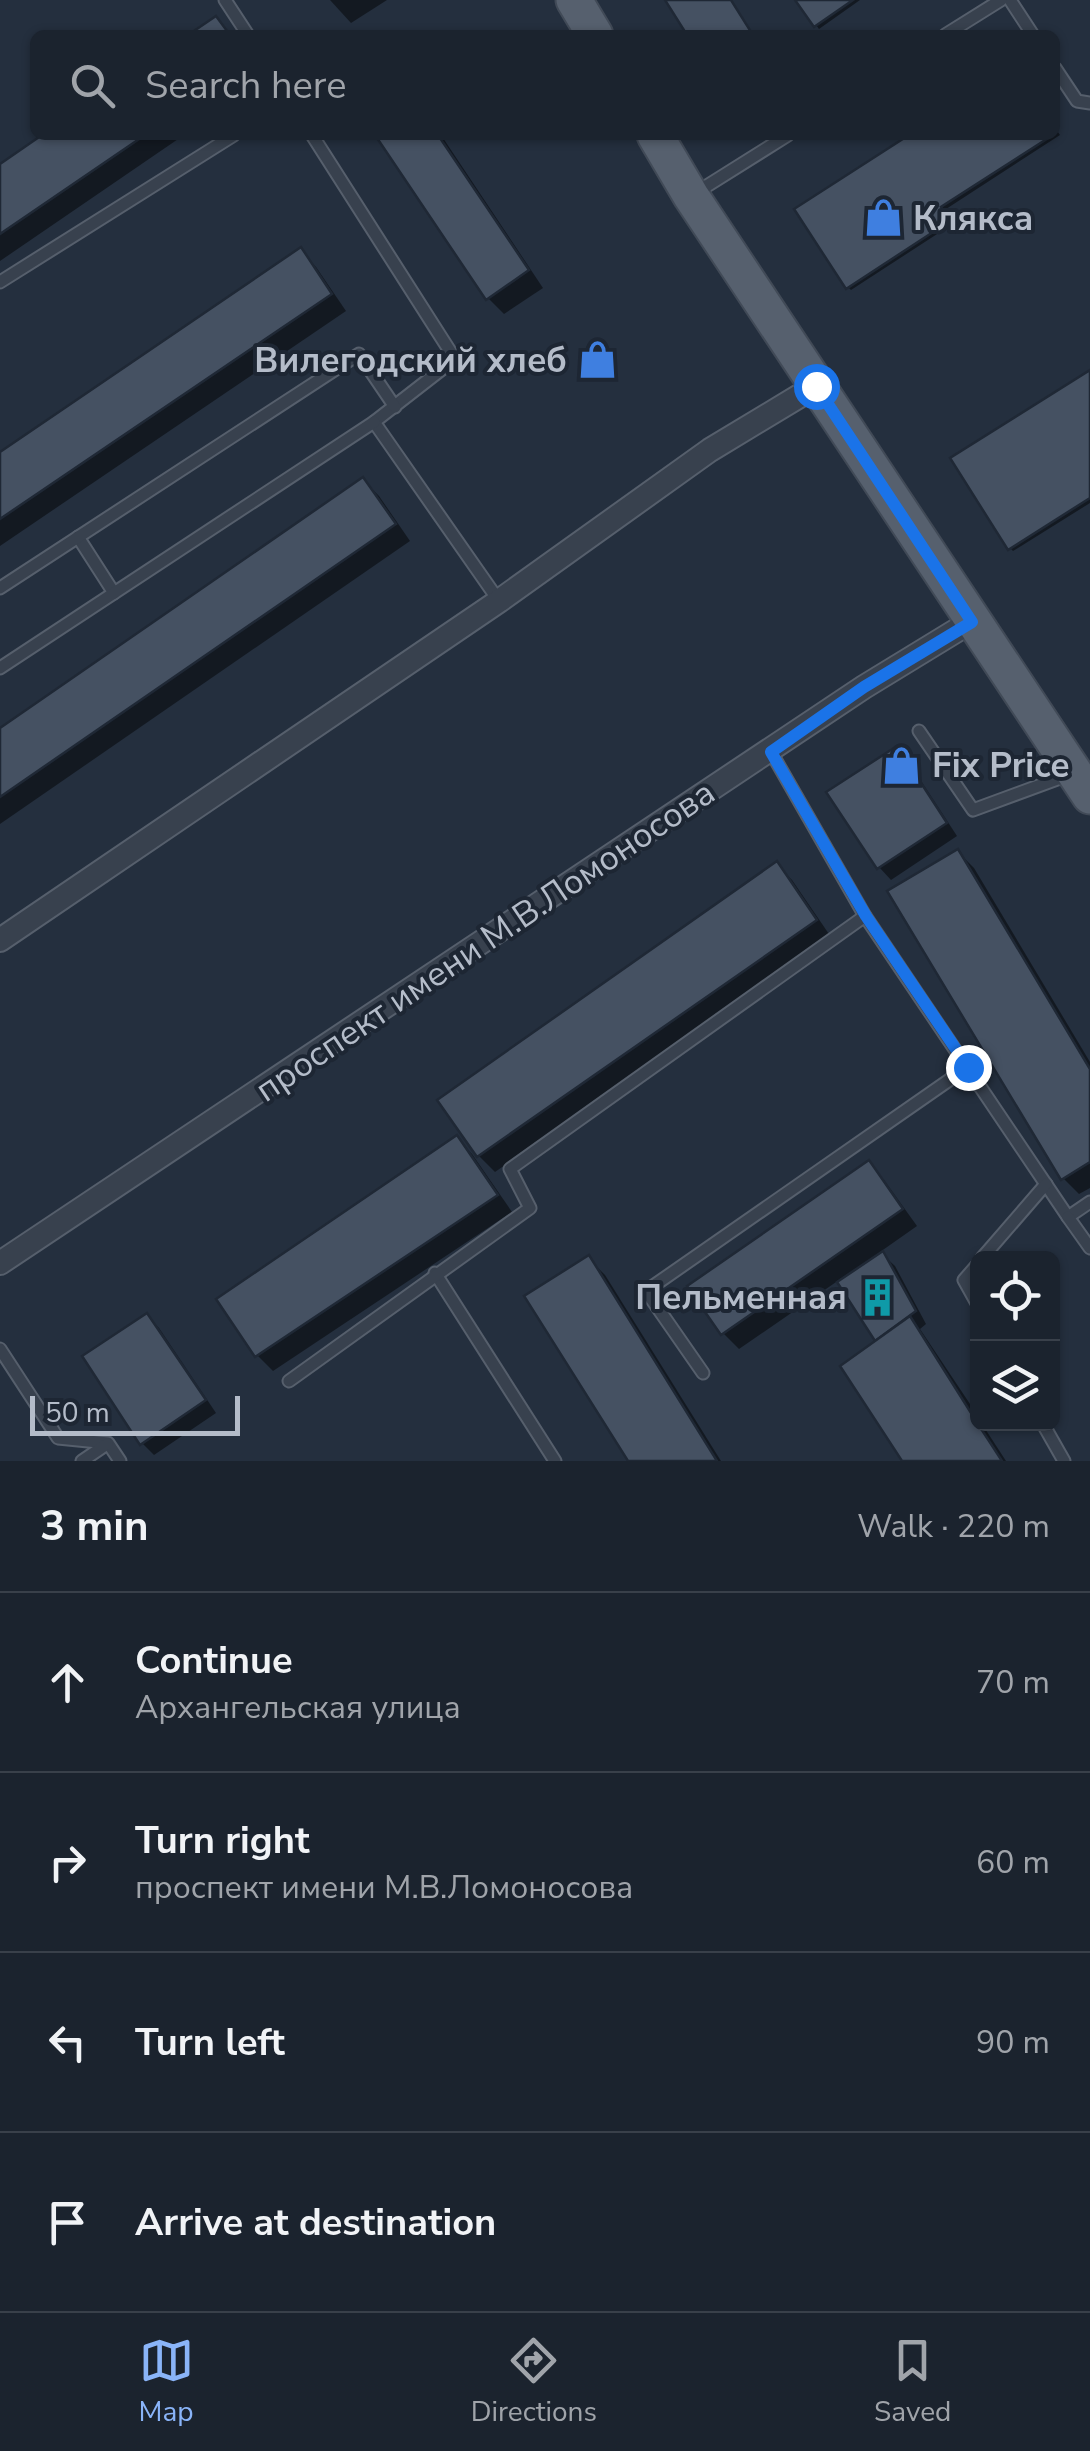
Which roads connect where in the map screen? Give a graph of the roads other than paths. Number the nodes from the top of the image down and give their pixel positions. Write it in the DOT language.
graph roads {
  1 [pos="225,0"];
  2 [pos="574,0"];
  3 [pos="1000,0"];
  4 [pos="1010,0"];
  5 [pos="245,30"];
  6 [pos="592,30"];
  7 [pos="954,30"];
  8 [pos="1030,30"];
  9 [pos="1060,76"];
  10 [pos="1090,103"];
  11 [pos="226,140"];
  12 [pos="315,140"];
  13 [pos="658,140"];
  14 [pos="780,140"];
  15 [pos="691,196"];
  16 [pos="0,282"];
  17 [pos="816,386"];
  18 [pos="395,407"];
  19 [pos="374,422"];
  20 [pos="78,537"];
  21 [pos="0,588"];
  22 [pos="114,593"];
  23 [pos="498,600"];
  24 [pos="972,622"];
  25 [pos="0,668"];
  26 [pos="919,731"];
  27 [pos="771,752"];
  28 [pos="1082,785"];
  29 [pos="866,916"];
  30 [pos="0,940"];
  31 [pos="968,1067"];
  32 [pos="1046,1184"];
  33 [pos="1090,1202"];
  34 [pos="1068,1216"];
  35 [pos="1090,1248"];
  36 [pos="989,1251"];
  37 [pos="0,1263"];
  38 [pos="435,1273"];
  39 [pos="0,1349"];
  40 [pos="703,1373"];
  41 [pos="289,1381"];
  42 [pos="1047,1431"];
  43 [pos="108,1443"];
  44 [pos="82,1461"];
  45 [pos="120,1461"];
  46 [pos="554,1461"];
  47 [pos="1064,1461"];
  1 -- 5 [label="lane"];
  2 -- 6 [label="main road"];
  3 -- 7 [label="lane"];
  4 -- 8 [label="lane"];
  9 -- 10 [label="lane"];
  11 -- 16 [label="lane"];
  12 -- 18 [label="lane"];
  13 -- 15 [label="main road"];
  14 -- 15 [label="lane"];
  15 -- 17 [label="main road"];
  17 -- 23 [label="street"];
  17 -- 24 [label="main road"];
  18 -- 19 [label="lane"];
  18 -- 20 [label="lane"];
  19 -- 22 [label="lane"];
  19 -- 23 [label="lane"];
  20 -- 21 [label="lane"];
  20 -- 22 [label="lane"];
  22 -- 25 [label="lane"];
  23 -- 30 [label="street"];
  24 -- 27 [label="street, проспект имени М.В.Ломоносова"];
  24 -- 28 [label="main road"];
  26 -- 28 [label="lane"];
  27 -- 29 [label="lane"];
  27 -- 37 [label="street, проспект имени М.В.Ломоносова"];
  29 -- 31 [label="lane"];
  29 -- 38 [label="lane"];
  31 -- 32 [label="lane"];
  31 -- 40 [label="lane"];
  32 -- 34 [label="lane"];
  32 -- 36 [label="lane"];
  33 -- 34 [label="lane"];
  34 -- 35 [label="lane"];
  38 -- 41 [label="lane"];
  38 -- 46 [label="lane"];
  39 -- 43 [label="lane"];
  42 -- 47 [label="lane"];
  43 -- 44 [label="lane"];
  43 -- 45 [label="lane"];
}
